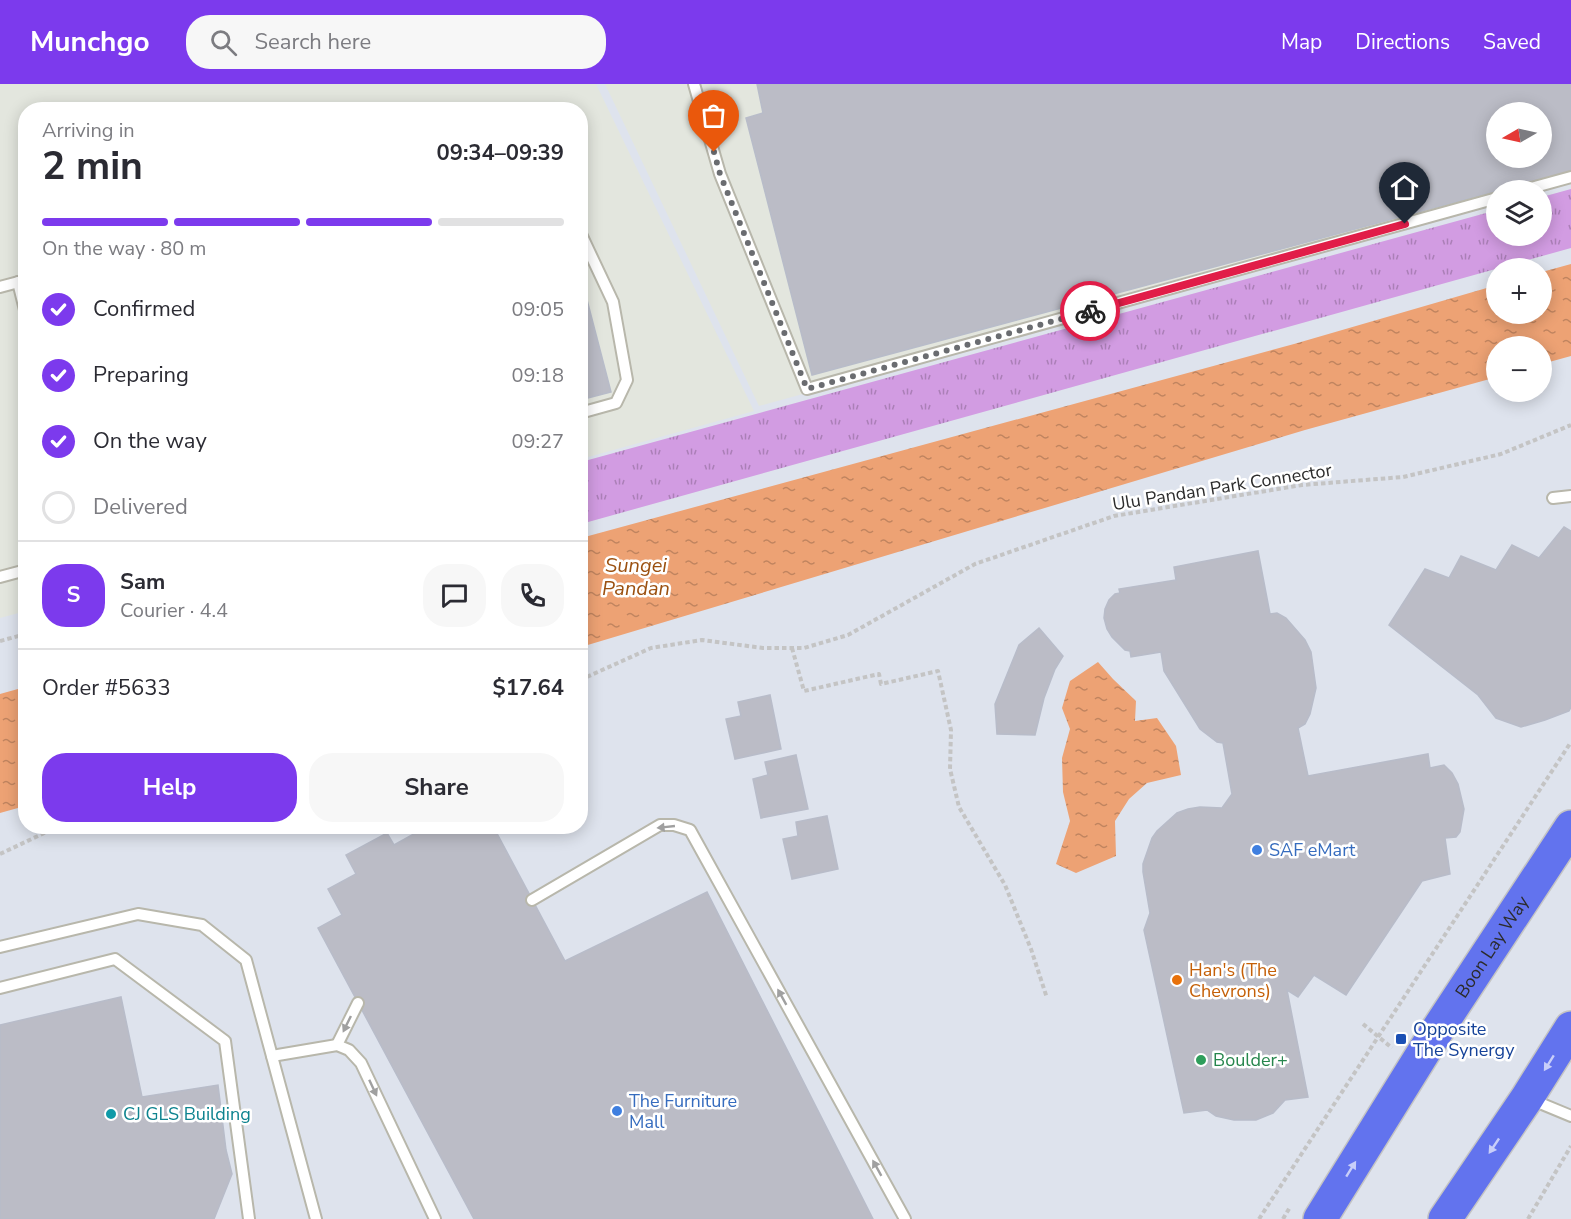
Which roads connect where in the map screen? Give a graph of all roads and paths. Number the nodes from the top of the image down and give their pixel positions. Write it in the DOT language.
graph roads {
  1 [pos="694,84"];
  2 [pos="1571,177"];
  3 [pos="1552,182"];
  4 [pos="1486,201"];
  5 [pos="588,249"];
  6 [pos="18,282"];
  7 [pos="0,287"];
  8 [pos="588,411"];
  9 [pos="1571,425"];
  10 [pos="1571,496"];
  11 [pos="1553,498"];
  12 [pos="18,572"];
  13 [pos="0,577"];
  14 [pos="18,636"];
  15 [pos="0,640"];
  16 [pos="792,648"];
  17 [pos="588,676"];
  18 [pos="1571,742"];
  19 [pos="1571,827"];
  20 [pos="41,834"];
  21 [pos="0,854"];
  22 [pos="532,900"];
  23 [pos="0,947"];
  24 [pos="0,988"];
  25 [pos="1047,998"];
  26 [pos="358,1002"];
  27 [pos="1363,1024"];
  28 [pos="1571,1028"];
  29 [pos="1378,1037"];
  30 [pos="337,1045"];
  31 [pos="1393,1048"];
  32 [pos="272,1056"];
  33 [pos="1527,1098"];
  34 [pos="1571,1116"];
  35 [pos="1571,1146"];
  36 [pos="1569,1153"];
  37 [pos="249,1219"];
  38 [pos="316,1219"];
  39 [pos="435,1219"];
  40 [pos="905,1219"];
  41 [pos="1259,1219"];
  42 [pos="1320,1219"];
  43 [pos="1444,1219"];
  44 [pos="1528,1219"];
  1 -- 4 [label="lane"];
  2 -- 3 [label="lane"];
  5 -- 8 [label="lane"];
  6 -- 7 [label="lane"];
  9 -- 16 [label="path, Ulu Pandan Park Connector"];
  10 -- 11 [label="lane"];
  12 -- 13 [label="lane"];
  14 -- 15 [label="path"];
  16 -- 17 [label="path, Ulu Pandan Park Connector"];
  16 -- 25 [label="path"];
  18 -- 29 [label="path"];
  42 -- 19 [label="main road, Boon Lay Way, one-way"];
  20 -- 21 [label="path"];
  40 -- 22 [label="lane, one-way"];
  23 -- 32 [label="lane"];
  24 -- 37 [label="lane"];
  26 -- 30 [label="lane, one-way"];
  27 -- 29 [label="path"];
  28 -- 33 [label="main road, one-way"];
  29 -- 31 [label="path"];
  29 -- 41 [label="path"];
  30 -- 32 [label="lane"];
  30 -- 39 [label="lane, one-way"];
  32 -- 38 [label="lane"];
  33 -- 34 [label="lane"];
  33 -- 43 [label="main road, one-way"];
  35 -- 36 [label="path"];
  36 -- 44 [label="path"];
}
